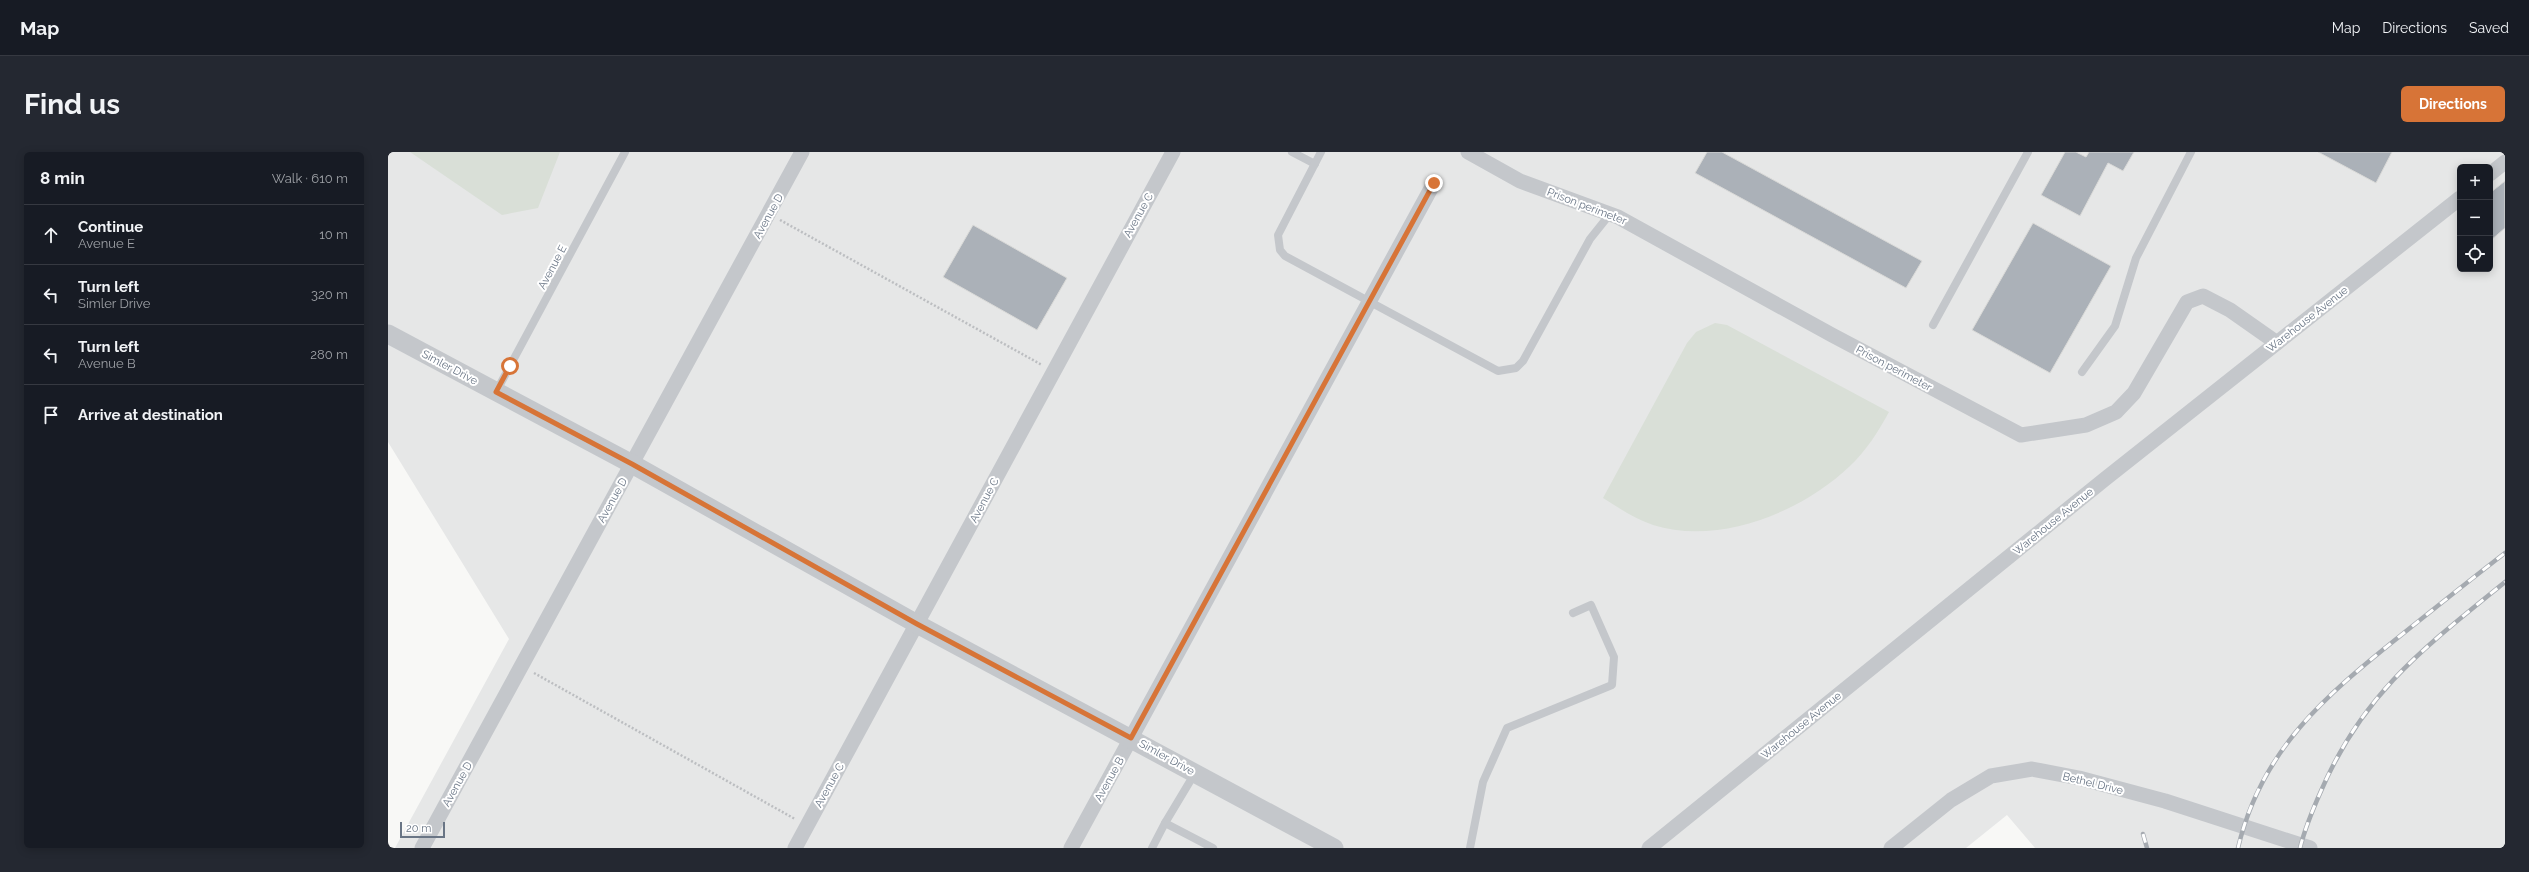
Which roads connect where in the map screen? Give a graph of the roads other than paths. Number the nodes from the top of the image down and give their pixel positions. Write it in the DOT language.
graph roads {
  1 [pos="625,152"];
  2 [pos="802,152"];
  3 [pos="1173,152"];
  4 [pos="1292,152"];
  5 [pos="1322,152"];
  6 [pos="1468,152"];
  7 [pos="2028,152"];
  8 [pos="2191,152"];
  9 [pos="2505,162"];
  10 [pos="1315,164"];
  11 [pos="2493,172"];
  12 [pos="1434,183"];
  13 [pos="2457,200"];
  14 [pos="1610,214"];
  15 [pos="1369,301"];
  16 [pos="1933,325"];
  17 [pos="388,334"];
  18 [pos="2277,342"];
  19 [pos="2082,372"];
  20 [pos="496,392"];
  21 [pos="632,464"];
  22 [pos="1573,613"];
  23 [pos="917,624"];
  24 [pos="1131,738"];
  25 [pos="1195,773"];
  26 [pos="1165,823"];
  27 [pos="422,848"];
  28 [pos="795,848"];
  29 [pos="1071,848"];
  30 [pos="1152,848"];
  31 [pos="1213,848"];
  32 [pos="1334,848"];
  33 [pos="1470,848"];
  34 [pos="1649,848"];
  35 [pos="1892,848"];
  36 [pos="2310,848"];
  1 -- 20 [label="lane, Avenue E"];
  2 -- 21 [label="street, Avenue D"];
  3 -- 23 [label="street, Avenue C"];
  4 -- 10 [label="lane"];
  5 -- 10 [label="lane"];
  6 -- 14 [label="street, Prison perimeter"];
  7 -- 16 [label="lane"];
  8 -- 19 [label="lane"];
  9 -- 11 [label="street"];
  10 -- 15 [label="lane"];
  12 -- 15 [label="street, Avenue B"];
  13 -- 18 [label="street, Warehouse Avenue"];
  14 -- 15 [label="lane"];
  14 -- 18 [label="street, Prison perimeter"];
  15 -- 24 [label="street, Avenue B"];
  17 -- 20 [label="street, Simler Drive"];
  18 -- 34 [label="street, Warehouse Avenue"];
  20 -- 21 [label="street, Simler Drive"];
  21 -- 23 [label="street, Simler Drive"];
  21 -- 27 [label="street, Avenue D"];
  22 -- 33 [label="lane"];
  23 -- 24 [label="street, Simler Drive"];
  23 -- 28 [label="street, Avenue C"];
  24 -- 25 [label="street, Simler Drive"];
  24 -- 29 [label="street, Avenue B"];
  25 -- 26 [label="lane"];
  25 -- 32 [label="street, Simler Drive"];
  26 -- 30 [label="lane"];
  26 -- 31 [label="lane"];
  35 -- 36 [label="street, Bethel Drive"];
}
